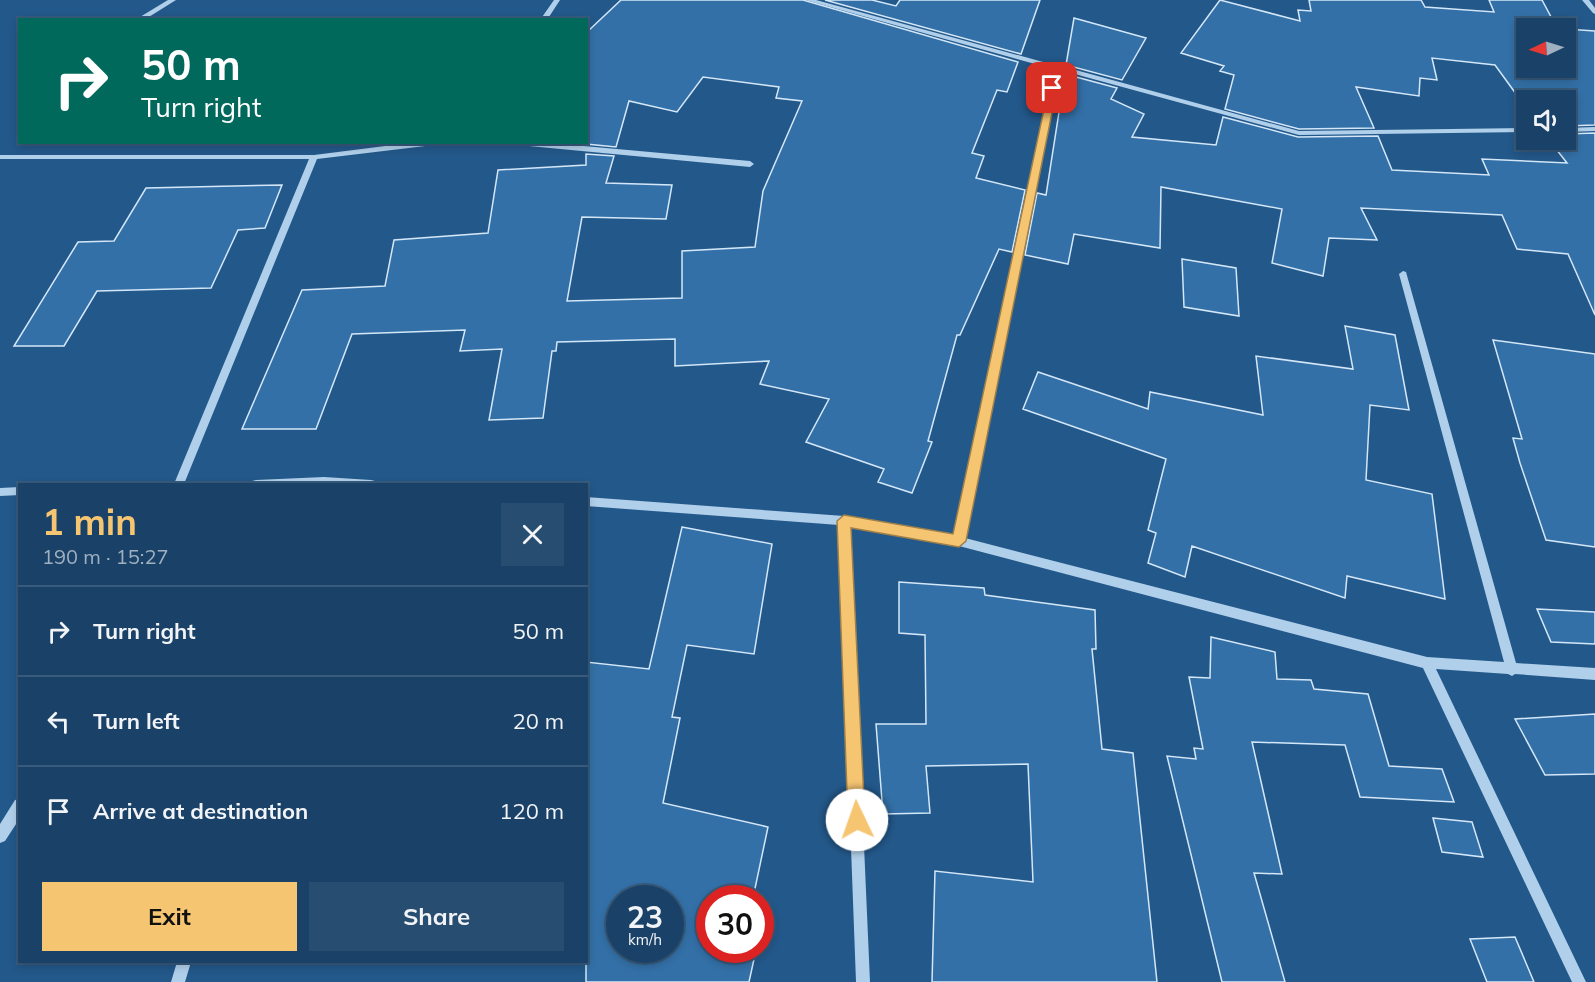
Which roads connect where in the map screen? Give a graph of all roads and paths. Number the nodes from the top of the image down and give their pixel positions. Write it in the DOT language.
graph roads {
  1 [pos="173,0"];
  2 [pos="557,0"];
  3 [pos="808,0"];
  4 [pos="1586,0"];
  5 [pos="1595,12"];
  6 [pos="142,18"];
  7 [pos="544,18"];
  8 [pos="1057,66"];
  9 [pos="1595,129"];
  10 [pos="1516,130"];
  11 [pos="1576,130"];
  12 [pos="426,144"];
  13 [pos="529,144"];
  14 [pos="0,157"];
  15 [pos="314,158"];
  16 [pos="750,164"];
  17 [pos="1403,274"];
  18 [pos="179,483"];
  19 [pos="18,491"];
  20 [pos="0,492"];
  21 [pos="588,501"];
  22 [pos="844,521"];
  23 [pos="959,541"];
  24 [pos="1426,663"];
  25 [pos="1512,670"];
  26 [pos="1595,674"];
  27 [pos="18,808"];
  28 [pos="0,836"];
  29 [pos="184,963"];
  30 [pos="178,982"];
  31 [pos="863,982"];
  32 [pos="1579,982"];
  1 -- 6 [label="street"];
  2 -- 7 [label="street"];
  3 -- 8 [label="street"];
  4 -- 5 [label="street"];
  8 -- 10 [label="street"];
  8 -- 23 [label="street"];
  9 -- 11 [label="street"];
  12 -- 15 [label="street"];
  13 -- 16 [label="street"];
  14 -- 15 [label="street"];
  15 -- 18 [label="street"];
  17 -- 25 [label="street"];
  19 -- 20 [label="street"];
  21 -- 22 [label="street"];
  22 -- 23 [label="street"];
  22 -- 31 [label="street"];
  23 -- 24 [label="street"];
  24 -- 25 [label="street"];
  24 -- 32 [label="street"];
  25 -- 26 [label="street"];
  27 -- 28 [label="street"];
  29 -- 30 [label="street"];
}
